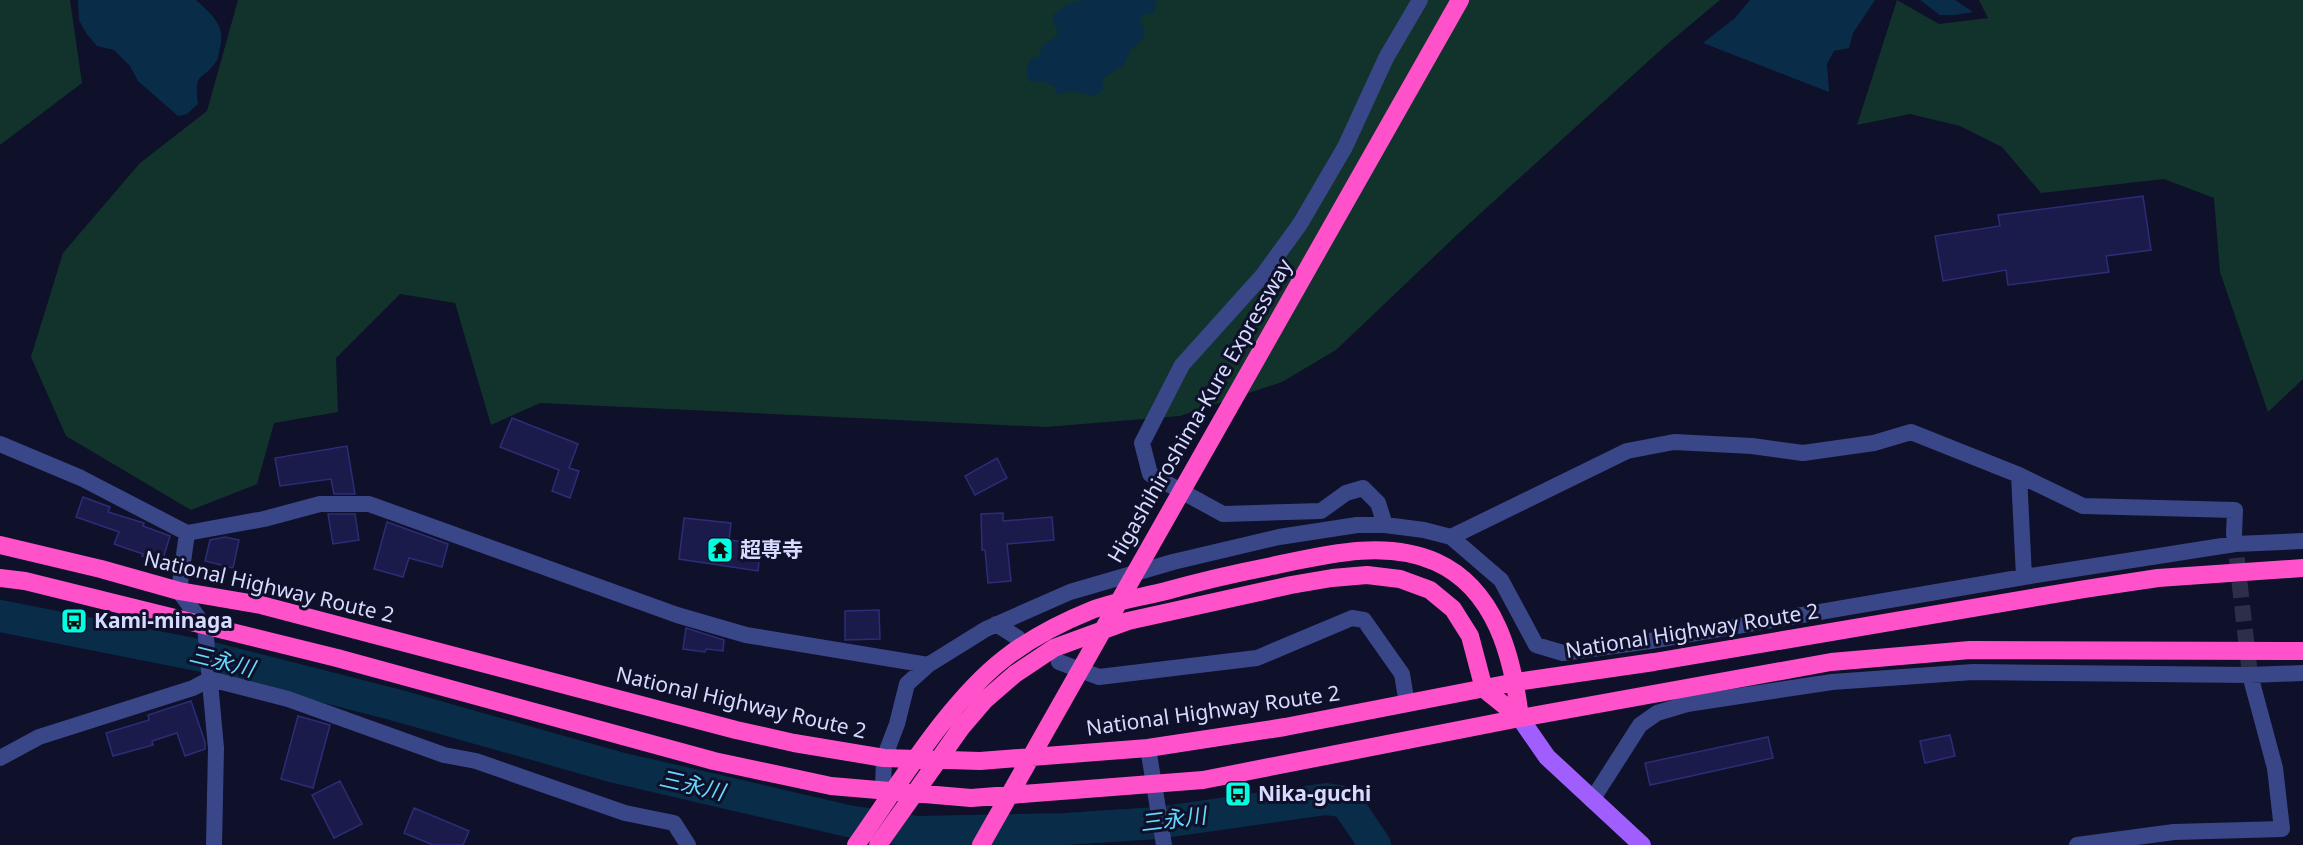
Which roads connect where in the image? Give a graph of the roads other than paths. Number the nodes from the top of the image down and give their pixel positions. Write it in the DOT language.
graph roads {
  1 [pos="1420,0"];
  2 [pos="1460,0"];
  3 [pos="0,444"];
  4 [pos="2019,475"];
  5 [pos="1385,525"];
  6 [pos="187,533"];
  7 [pos="2234,534"];
  8 [pos="1452,537"];
  9 [pos="2303,541"];
  10 [pos="0,545"];
  11 [pos="2303,568"];
  12 [pos="2025,577"];
  13 [pos="0,578"];
  14 [pos="179,591"];
  15 [pos="996,624"];
  16 [pos="205,627"];
  17 [pos="1018,638"];
  18 [pos="1650,641"];
  19 [pos="2303,651"];
  20 [pos="1059,662"];
  21 [pos="1654,662"];
  22 [pos="928,664"];
  23 [pos="2303,673"];
  24 [pos="2250,675"];
  25 [pos="210,679"];
  26 [pos="1516,682"];
  27 [pos="1484,689"];
  28 [pos="1407,704"];
  29 [pos="1520,718"];
  30 [pos="1148,748"];
  31 [pos="0,758"];
  32 [pos="884,758"];
  33 [pos="1155,784"];
  34 [pos="883,790"];
  35 [pos="1592,800"];
  36 [pos="214,845"];
  37 [pos="688,845"];
  38 [pos="856,845"];
  39 [pos="878,845"];
  40 [pos="981,845"];
  41 [pos="1164,845"];
  42 [pos="1642,845"];
  43 [pos="2077,845"];
  1 -- 5 [label="street"];
  2 -- 40 [label="highway, Higashihiroshima-Kure Expressway"];
  3 -- 6 [label="street"];
  4 -- 7 [label="street"];
  4 -- 8 [label="street"];
  4 -- 12 [label="street"];
  5 -- 8 [label="street"];
  5 -- 15 [label="street"];
  6 -- 14 [label="street"];
  6 -- 22 [label="street"];
  8 -- 18 [label="street"];
  9 -- 12 [label="street"];
  10 -- 14 [label="highway, National Highway Route 2"];
  11 -- 21 [label="highway, National Highway Route 2"];
  12 -- 18 [label="street"];
  13 -- 16 [label="highway"];
  14 -- 16 [label="street"];
  14 -- 32 [label="highway, National Highway Route 2"];
  15 -- 17 [label="street"];
  15 -- 22 [label="street"];
  16 -- 25 [label="street"];
  16 -- 34 [label="highway"];
  18 -- 21 [label="street"];
  19 -- 29 [label="highway"];
  20 -- 28 [label="street"];
  21 -- 26 [label="highway, National Highway Route 2"];
  22 -- 32 [label="street"];
  23 -- 24 [label="street"];
  24 -- 35 [label="street"];
  24 -- 43 [label="street"];
  25 -- 31 [label="street"];
  25 -- 36 [label="street"];
  25 -- 37 [label="street"];
  26 -- 27 [label="highway, National Highway Route 2"];
  26 -- 29 [label="highway"];
  26 -- 38 [label="highway"];
  27 -- 28 [label="highway, National Highway Route 2"];
  27 -- 29 [label="highway"];
  27 -- 39 [label="highway"];
  28 -- 30 [label="highway, National Highway Route 2"];
  29 -- 33 [label="highway"];
  29 -- 35 [label="main road"];
  30 -- 32 [label="highway, National Highway Route 2"];
  30 -- 33 [label="street"];
  32 -- 34 [label="street"];
  33 -- 34 [label="highway"];
  33 -- 41 [label="street"];
  35 -- 42 [label="main road"];
}
